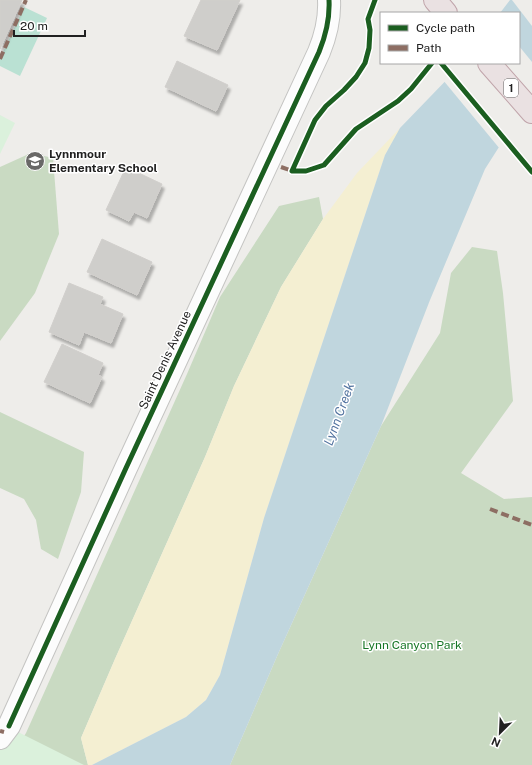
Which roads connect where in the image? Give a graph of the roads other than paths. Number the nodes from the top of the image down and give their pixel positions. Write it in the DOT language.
graph roads {
  1 [pos="328,0"];
  2 [pos="435,0"];
  3 [pos="445,12"];
  4 [pos="490,64"];
  5 [pos="532,112"];
  6 [pos="5,732"];
  1 -- 6 [label="street, Saint Denis Avenue"];
  2 -- 3 [label="highway"];
  4 -- 5 [label="highway, 1"];
}
